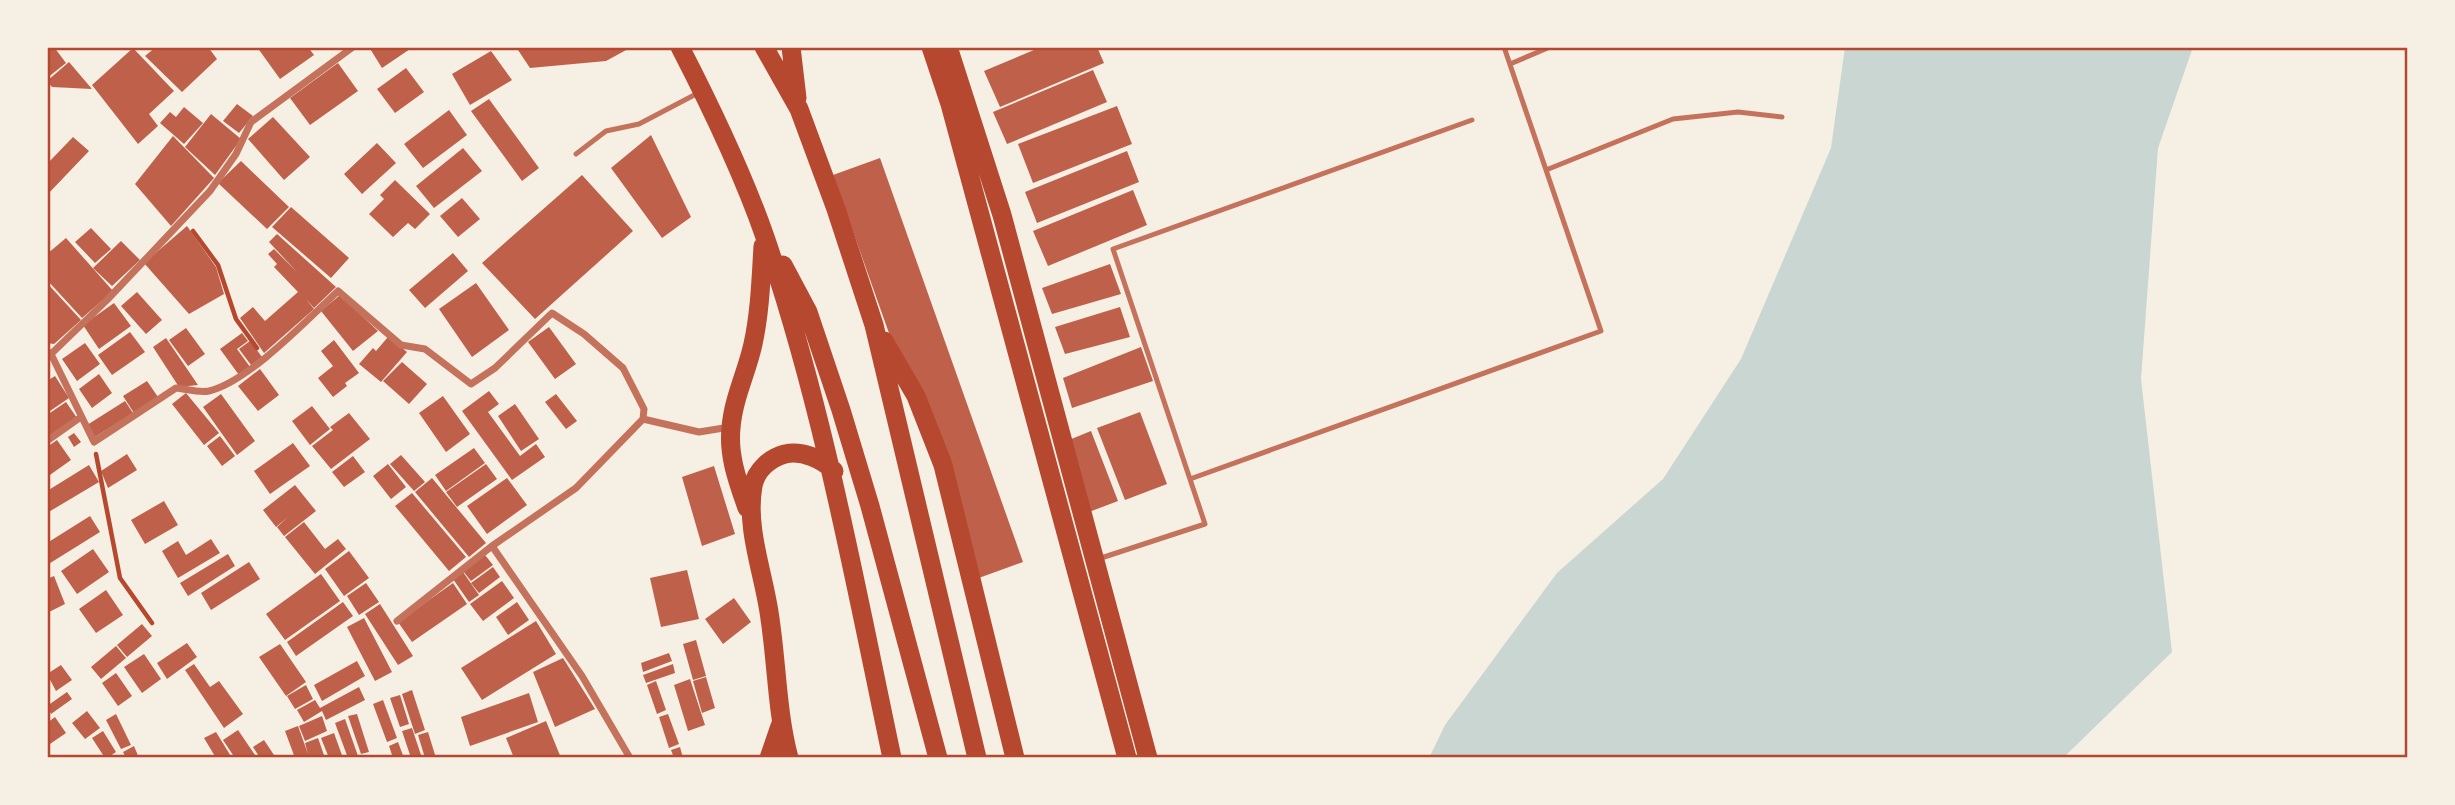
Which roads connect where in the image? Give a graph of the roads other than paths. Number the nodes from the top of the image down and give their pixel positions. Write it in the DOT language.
graph roads {
  1 [pos="353,47"];
  2 [pos="680,47"];
  3 [pos="764,47"];
  4 [pos="791,47"];
  5 [pos="931,47"];
  6 [pos="948,47"];
  7 [pos="1504,47"];
  8 [pos="1550,47"];
  9 [pos="1510,64"];
  10 [pos="702,91"];
  11 [pos="799,109"];
  12 [pos="1782,117"];
  13 [pos="1472,120"];
  14 [pos="576,154"];
  15 [pos="1546,170"];
  16 [pos="764,235"];
  17 [pos="874,325"];
  18 [pos="49,353"];
  19 [pos="81,417"];
  20 [pos="643,419"];
  21 [pos="730,427"];
  22 [pos="47,441"];
  23 [pos="830,467"];
  24 [pos="1190,479"];
  25 [pos="870,506"];
  26 [pos="754,529"];
  27 [pos="492,546"];
  28 [pos="1095,560"];
  29 [pos="397,621"];
  30 [pos="781,721"];
  31 [pos="630,758"];
  32 [pos="769,758"];
  33 [pos="789,758"];
  34 [pos="892,758"];
  35 [pos="938,758"];
  36 [pos="977,758"];
  37 [pos="1015,758"];
  38 [pos="1127,758"];
  39 [pos="1148,758"];
  1 -- 18 [label="street"];
  2 -- 10 [label="highway"];
  3 -- 11 [label="highway"];
  4 -- 11 [label="highway"];
  5 -- 38 [label="highway"];
  6 -- 28 [label="highway"];
  7 -- 9 [label="lane"];
  8 -- 9 [label="lane"];
  9 -- 15 [label="lane"];
  10 -- 14 [label="lane"];
  10 -- 16 [label="highway"];
  11 -- 17 [label="highway"];
  12 -- 15 [label="lane"];
  13 -- 24 [label="lane"];
  15 -- 24 [label="lane"];
  16 -- 21 [label="highway"];
  16 -- 23 [label="highway"];
  16 -- 25 [label="highway"];
  17 -- 36 [label="highway"];
  17 -- 37 [label="highway"];
  18 -- 19 [label="street"];
  19 -- 20 [label="street"];
  19 -- 22 [label="street"];
  20 -- 21 [label="street"];
  20 -- 27 [label="street"];
  21 -- 26 [label="highway"];
  23 -- 25 [label="highway"];
  23 -- 26 [label="highway"];
  23 -- 34 [label="highway"];
  24 -- 28 [label="lane"];
  25 -- 35 [label="highway"];
  26 -- 30 [label="highway"];
  27 -- 29 [label="street"];
  27 -- 31 [label="street"];
  28 -- 39 [label="highway"];
  30 -- 32 [label="highway"];
  30 -- 33 [label="highway"];
}
